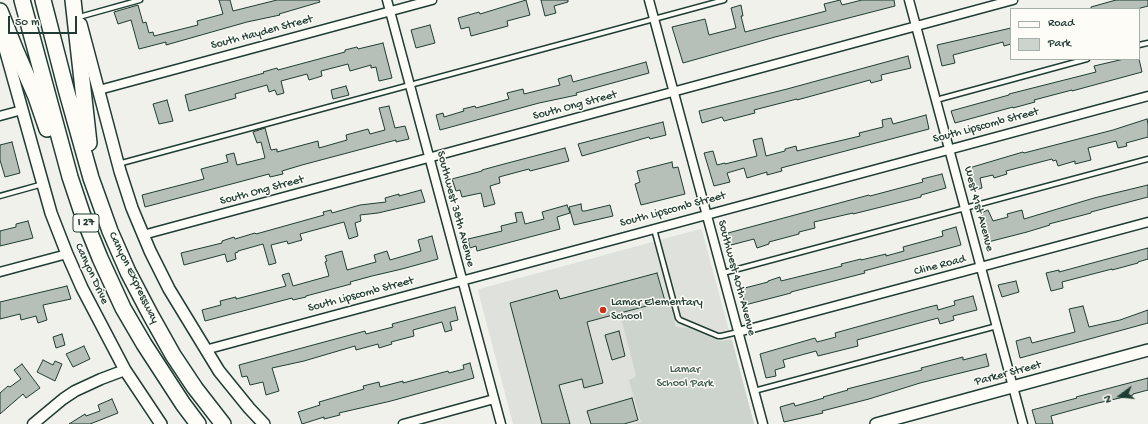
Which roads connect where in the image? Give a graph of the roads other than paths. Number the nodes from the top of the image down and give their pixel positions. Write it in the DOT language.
graph roads {
  1 [pos="22,0"];
  2 [pos="44,0"];
  3 [pos="74,0"];
  4 [pos="140,0"];
  5 [pos="387,0"];
  6 [pos="432,0"];
  7 [pos="649,0"];
  8 [pos="724,0"];
  9 [pos="908,0"];
  10 [pos="1013,0"];
  11 [pos="0,11"];
  12 [pos="390,11"];
  13 [pos="79,17"];
  14 [pos="654,19"];
  15 [pos="916,26"];
  16 [pos="1,36"];
  17 [pos="1083,60"];
  18 [pos="410,85"];
  19 [pos="99,90"];
  20 [pos="673,92"];
  21 [pos="1148,96"];
  22 [pos="936,100"];
  23 [pos="22,110"];
  24 [pos="0,116"];
  25 [pos="949,149"];
  26 [pos="429,158"];
  27 [pos="1148,159"];
  28 [pos="118,164"];
  29 [pos="70,177"];
  30 [pos="91,178"];
  31 [pos="43,184"];
  32 [pos="0,196"];
  33 [pos="965,207"];
  34 [pos="707,215"];
  35 [pos="1148,222"];
  36 [pos="654,229"];
  37 [pos="143,236"];
  38 [pos="67,254"];
  39 [pos="981,267"];
  40 [pos="0,272"];
  41 [pos="723,273"];
  42 [pos="462,281"];
  43 [pos="997,326"];
  44 [pos="738,332"];
  45 [pos="205,350"];
  46 [pos="1148,350"];
  47 [pos="125,370"];
  48 [pos="1013,386"];
  49 [pos="754,391"];
  50 [pos="494,399"];
  51 [pos="33,424"];
  52 [pos="161,424"];
  53 [pos="198,424"];
  54 [pos="223,424"];
  55 [pos="264,424"];
  56 [pos="403,424"];
  57 [pos="501,424"];
  58 [pos="763,424"];
  59 [pos="876,424"];
  60 [pos="1023,424"];
  1 -- 29 [label="highway, Canyon Expressway / I 27"];
  2 -- 30 [label="highway, Canyon Expressway / I 27"];
  3 -- 13 [label="main road"];
  3 -- 30 [label="highway"];
  4 -- 13 [label="lane"];
  5 -- 12 [label="street, Southwest 38th Avenue"];
  6 -- 12 [label="street, South Hayden Street"];
  7 -- 14 [label="street, Southwest 40th Avenue"];
  8 -- 14 [label="lane"];
  9 -- 15 [label="street, West 41st Avenue"];
  10 -- 15 [label="street, South Ong Street"];
  11 -- 29 [label="highway"];
  12 -- 18 [label="street, Southwest 38th Avenue"];
  12 -- 19 [label="street, South Hayden Street"];
  13 -- 19 [label="main road"];
  14 -- 18 [label="lane"];
  14 -- 20 [label="street, Southwest 40th Avenue"];
  15 -- 20 [label="street, South Ong Street"];
  15 -- 22 [label="street, West 41st Avenue"];
  16 -- 23 [label="main road, Canyon Drive"];
  17 -- 22 [label="lane"];
  18 -- 26 [label="street, Southwest 38th Avenue"];
  18 -- 28 [label="lane"];
  19 -- 28 [label="main road"];
  20 -- 26 [label="street, South Ong Street"];
  20 -- 34 [label="street, Southwest 40th Avenue"];
  21 -- 25 [label="street, South Lipscomb Street"];
  22 -- 25 [label="street, West 41st Avenue"];
  23 -- 24 [label="street"];
  23 -- 31 [label="main road, Canyon Drive"];
  25 -- 33 [label="street, West 41st Avenue"];
  25 -- 34 [label="street, South Lipscomb Street"];
  26 -- 37 [label="street, South Ong Street"];
  26 -- 42 [label="street, Southwest 38th Avenue"];
  27 -- 33 [label="lane"];
  28 -- 37 [label="main road"];
  29 -- 53 [label="highway, Canyon Expressway / I 27"];
  30 -- 54 [label="highway, Canyon Expressway / I 27"];
  31 -- 32 [label="lane"];
  31 -- 38 [label="main road, Canyon Drive"];
  33 -- 39 [label="street, West 41st Avenue"];
  33 -- 41 [label="lane"];
  34 -- 36 [label="street, South Lipscomb Street"];
  34 -- 41 [label="street, Southwest 40th Avenue"];
  35 -- 39 [label="street, Cline Road"];
  36 -- 42 [label="street, South Lipscomb Street"];
  36 -- 44 [label="lane"];
  37 -- 45 [label="main road"];
  38 -- 40 [label="street"];
  38 -- 47 [label="main road, Canyon Drive"];
  39 -- 43 [label="street, West 41st Avenue"];
  39 -- 44 [label="street, Cline Road"];
  41 -- 44 [label="street, Southwest 40th Avenue"];
  42 -- 45 [label="street, South Lipscomb Street"];
  42 -- 50 [label="street, Southwest 38th Avenue"];
  43 -- 48 [label="street, West 41st Avenue"];
  43 -- 49 [label="lane"];
  44 -- 49 [label="street, Southwest 40th Avenue"];
  45 -- 55 [label="main road"];
  46 -- 48 [label="main road, Parker Street"];
  47 -- 51 [label="street"];
  47 -- 52 [label="main road, Canyon Drive"];
  48 -- 59 [label="main road, Parker Street"];
  48 -- 60 [label="street, West 41st Avenue"];
  49 -- 58 [label="street, Southwest 40th Avenue"];
  50 -- 56 [label="street"];
  50 -- 57 [label="street, Southwest 38th Avenue"];
}
